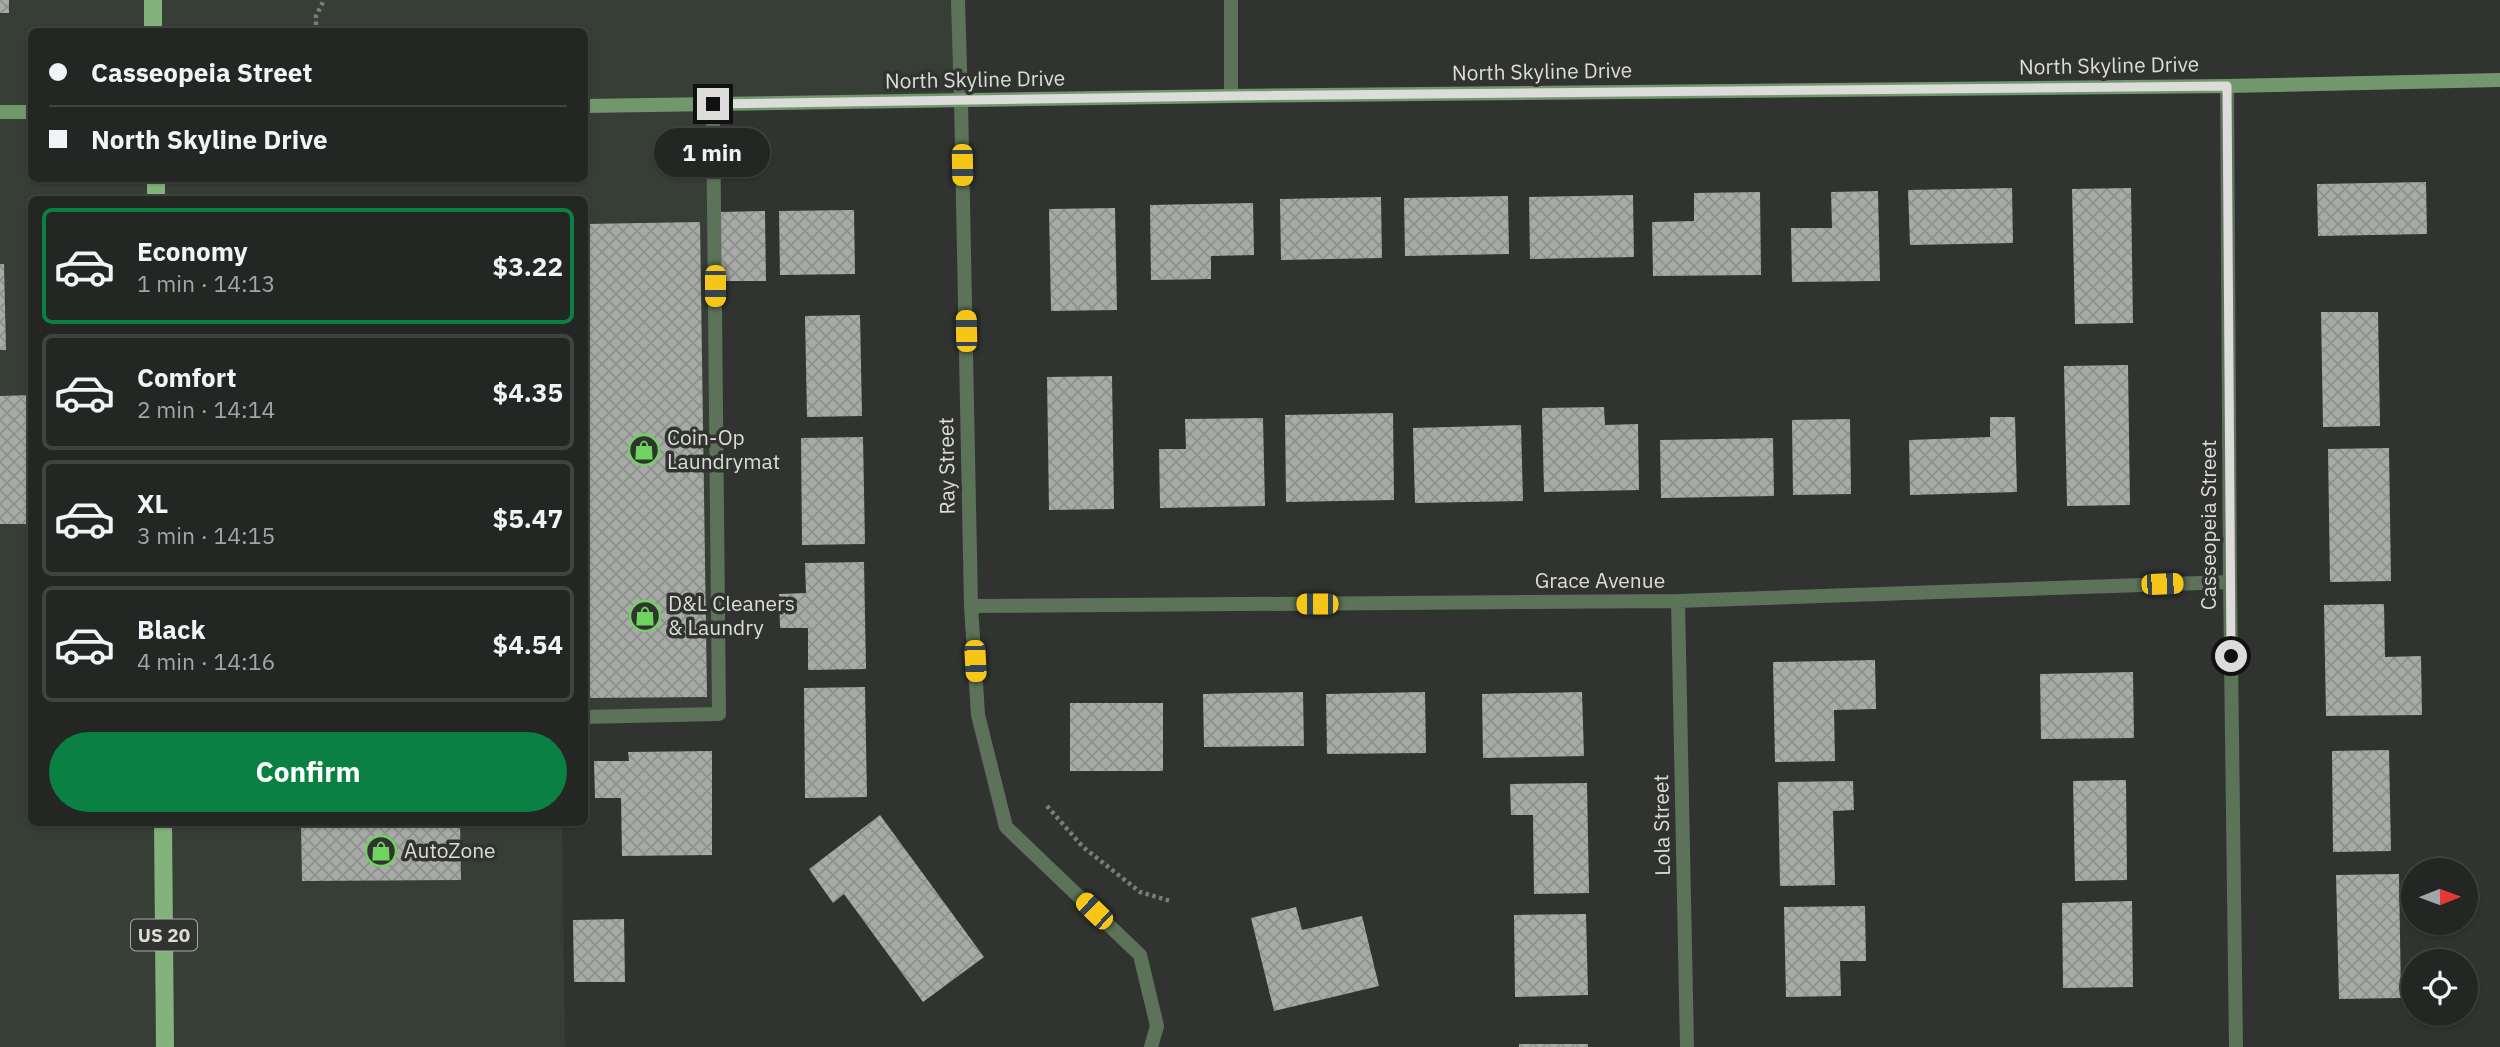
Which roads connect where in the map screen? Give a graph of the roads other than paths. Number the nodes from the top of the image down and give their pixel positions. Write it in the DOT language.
graph roads {
  1 [pos="152,0"];
  2 [pos="958,0"];
  3 [pos="1231,0"];
  4 [pos="153,28"];
  5 [pos="2500,80"];
  6 [pos="2227,86"];
  7 [pos="1231,96"];
  8 [pos="961,101"];
  9 [pos="713,104"];
  10 [pos="588,106"];
  11 [pos="0,112"];
  12 [pos="28,112"];
  13 [pos="2230,582"];
  14 [pos="1678,601"];
  15 [pos="971,606"];
  16 [pos="588,717"];
  17 [pos="163,826"];
  18 [pos="166,1047"];
  19 [pos="1151,1047"];
  20 [pos="1687,1047"];
  21 [pos="2236,1047"];
  1 -- 4 [label="main road"];
  2 -- 8 [label="street, Ray Street"];
  3 -- 7 [label="street"];
  5 -- 6 [label="main road, North Skyline Drive"];
  6 -- 7 [label="main road, North Skyline Drive"];
  6 -- 13 [label="street, Casseopeia Street"];
  7 -- 8 [label="main road, North Skyline Drive"];
  8 -- 9 [label="main road, North Skyline Drive"];
  8 -- 15 [label="street, Ray Street"];
  9 -- 10 [label="main road, North Skyline Drive"];
  9 -- 16 [label="street"];
  11 -- 12 [label="main road"];
  13 -- 14 [label="street, Grace Avenue"];
  13 -- 21 [label="street, Casseopeia Street"];
  14 -- 15 [label="street, Grace Avenue"];
  14 -- 20 [label="street, Lola Street"];
  15 -- 19 [label="street, Ray Street"];
  17 -- 18 [label="main road, US 20"];
}
